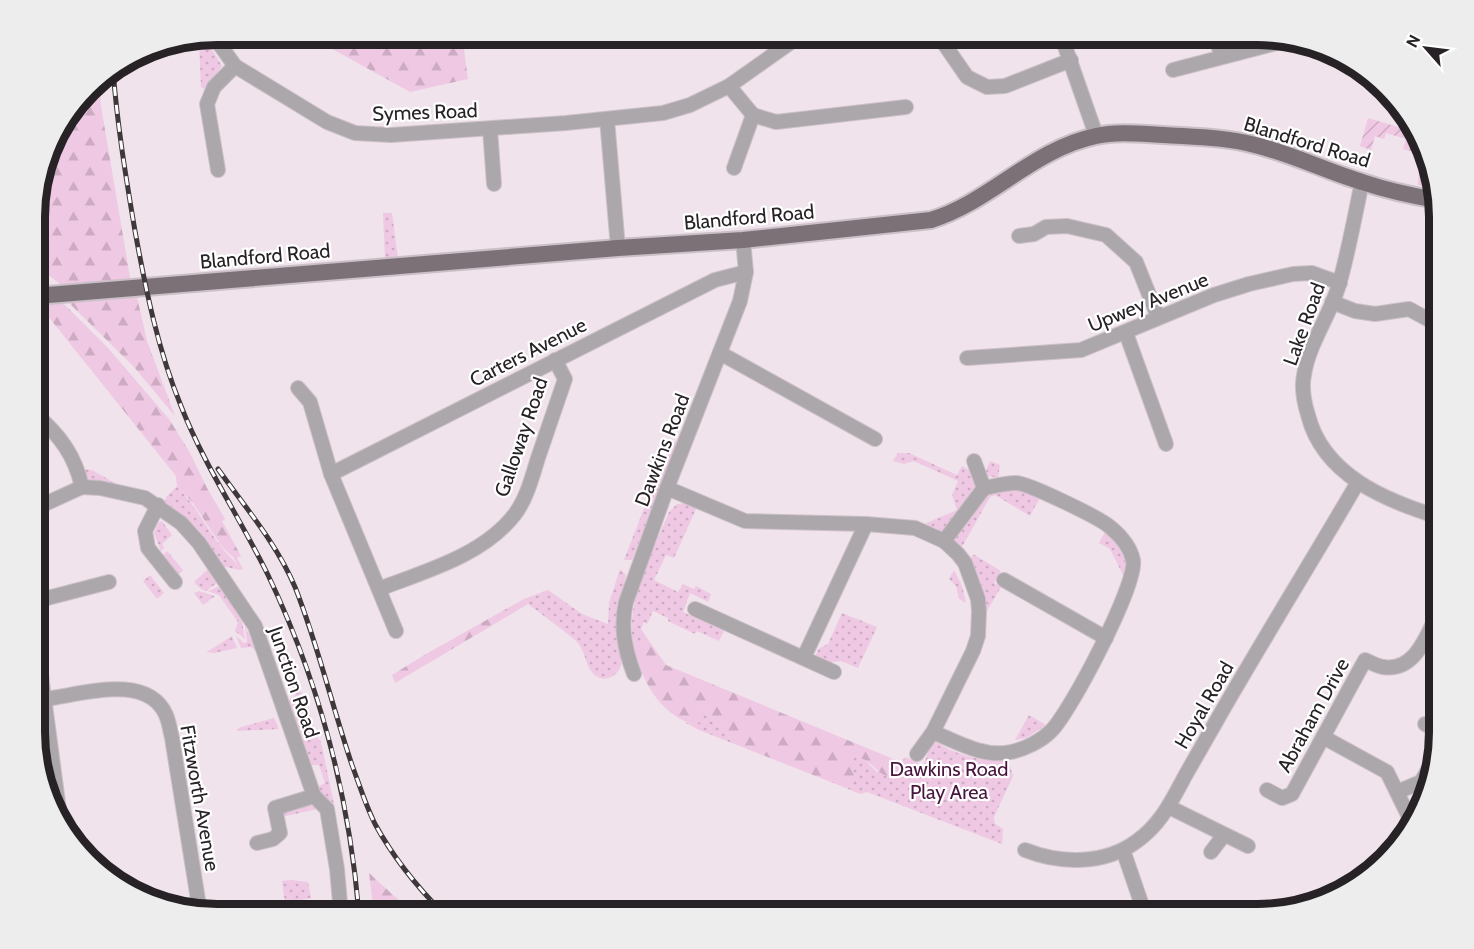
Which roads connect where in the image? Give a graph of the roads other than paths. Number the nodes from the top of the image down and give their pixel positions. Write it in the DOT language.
graph roads {
  1 [pos="220,45"];
  2 [pos="786,45"];
  3 [pos="947,45"];
  4 [pos="1065,45"];
  5 [pos="1218,45"];
  6 [pos="1264,45"];
  7 [pos="1222,56"];
  8 [pos="1071,60"];
  9 [pos="235,66"];
  10 [pos="1173,70"];
  11 [pos="729,86"];
  12 [pos="906,106"];
  13 [pos="753,115"];
  14 [pos="607,119"];
  15 [pos="490,129"];
  16 [pos="1096,135"];
  17 [pos="734,168"];
  18 [pos="218,170"];
  19 [pos="1362,182"];
  20 [pos="494,183"];
  21 [pos="1428,198"];
  22 [pos="1034,234"];
  23 [pos="1019,236"];
  24 [pos="743,240"];
  25 [pos="618,248"];
  26 [pos="1038,248"];
  27 [pos="746,272"];
  28 [pos="1340,283"];
  29 [pos="45,295"];
  30 [pos="1332,302"];
  31 [pos="1158,317"];
  32 [pos="1429,320"];
  33 [pos="1126,333"];
  34 [pos="720,353"];
  35 [pos="967,358"];
  36 [pos="555,360"];
  37 [pos="298,388"];
  38 [pos="45,424"];
  39 [pos="875,440"];
  40 [pos="1167,443"];
  41 [pos="974,461"];
  42 [pos="331,474"];
  43 [pos="1358,482"];
  44 [pos="82,487"];
  45 [pos="667,488"];
  46 [pos="984,488"];
  47 [pos="45,504"];
  48 [pos="158,505"];
  49 [pos="1429,514"];
  50 [pos="866,524"];
  51 [pos="944,541"];
  52 [pos="1004,580"];
  53 [pos="109,582"];
  54 [pos="175,582"];
  55 [pos="379,589"];
  56 [pos="45,599"];
  57 [pos="694,609"];
  58 [pos="1429,630"];
  59 [pos="396,631"];
  60 [pos="1106,638"];
  61 [pos="804,657"];
  62 [pos="834,672"];
  63 [pos="634,674"];
  64 [pos="45,699"];
  65 [pos="1425,724"];
  66 [pos="1429,726"];
  67 [pos="933,732"];
  68 [pos="1323,737"];
  69 [pos="917,754"];
  70 [pos="1422,781"];
  71 [pos="1267,790"];
  72 [pos="1397,792"];
  73 [pos="315,796"];
  74 [pos="1169,807"];
  75 [pos="1408,814"];
  76 [pos="1224,835"];
  77 [pos="257,843"];
  78 [pos="1248,846"];
  79 [pos="1025,850"];
  80 [pos="1123,850"];
  81 [pos="1211,852"];
  82 [pos="199,903"];
  83 [pos="340,904"];
  84 [pos="1142,904"];
  1 -- 9 [label="street, Symes Road"];
  2 -- 11 [label="street, Symes Road"];
  3 -- 8 [label="street"];
  4 -- 8 [label="street"];
  5 -- 7 [label="street"];
  6 -- 7 [label="street"];
  7 -- 10 [label="street"];
  8 -- 16 [label="street"];
  9 -- 15 [label="street, Symes Road"];
  9 -- 18 [label="street"];
  11 -- 13 [label="street"];
  11 -- 14 [label="street, Symes Road"];
  12 -- 13 [label="street"];
  13 -- 17 [label="street"];
  14 -- 15 [label="street, Symes Road"];
  14 -- 25 [label="street"];
  15 -- 20 [label="street, Symes Road"];
  16 -- 19 [label="main road, Blandford Road"];
  16 -- 24 [label="main road, Blandford Road"];
  19 -- 21 [label="main road, Blandford Road"];
  19 -- 28 [label="street, Lake Road"];
  22 -- 23 [label="street"];
  22 -- 26 [label="street"];
  22 -- 31 [label="street"];
  24 -- 25 [label="main road, Blandford Road"];
  24 -- 27 [label="street, Dawkins Road"];
  25 -- 29 [label="main road, Blandford Road"];
  27 -- 34 [label="street, Dawkins Road"];
  27 -- 36 [label="street, Carters Avenue"];
  28 -- 30 [label="street, Lake Road"];
  28 -- 31 [label="street, Upwey Avenue"];
  30 -- 32 [label="street"];
  30 -- 43 [label="street, Lake Road"];
  31 -- 33 [label="street, Upwey Avenue"];
  33 -- 35 [label="street, Upwey Avenue"];
  33 -- 40 [label="street"];
  34 -- 39 [label="street"];
  34 -- 45 [label="street, Dawkins Road"];
  36 -- 42 [label="street, Carters Avenue"];
  36 -- 55 [label="street, Galloway Road"];
  37 -- 42 [label="street"];
  38 -- 44 [label="street"];
  41 -- 46 [label="street"];
  42 -- 55 [label="street"];
  43 -- 49 [label="street, Lake Road"];
  43 -- 74 [label="street, Hoyal Road"];
  44 -- 47 [label="street"];
  44 -- 48 [label="street, Junction Road"];
  45 -- 50 [label="street"];
  45 -- 63 [label="street, Dawkins Road"];
  46 -- 51 [label="street"];
  46 -- 60 [label="street"];
  48 -- 54 [label="street"];
  48 -- 73 [label="street, Junction Road"];
  50 -- 51 [label="street"];
  50 -- 61 [label="street"];
  51 -- 67 [label="street"];
  52 -- 60 [label="street"];
  53 -- 56 [label="street"];
  55 -- 59 [label="street"];
  57 -- 61 [label="street"];
  58 -- 68 [label="street, Abraham Drive"];
  60 -- 67 [label="street"];
  61 -- 62 [label="street"];
  64 -- 82 [label="street, Fitzworth Avenue"];
  65 -- 66 [label="street"];
  67 -- 69 [label="street"];
  68 -- 71 [label="street, Abraham Drive"];
  68 -- 72 [label="street"];
  70 -- 72 [label="street"];
  72 -- 75 [label="street"];
  73 -- 77 [label="street"];
  73 -- 83 [label="street, Junction Road"];
  74 -- 76 [label="street"];
  74 -- 80 [label="street, Hoyal Road"];
  76 -- 78 [label="street"];
  76 -- 81 [label="street"];
  79 -- 80 [label="street, Hoyal Road"];
  80 -- 84 [label="street"];
}
